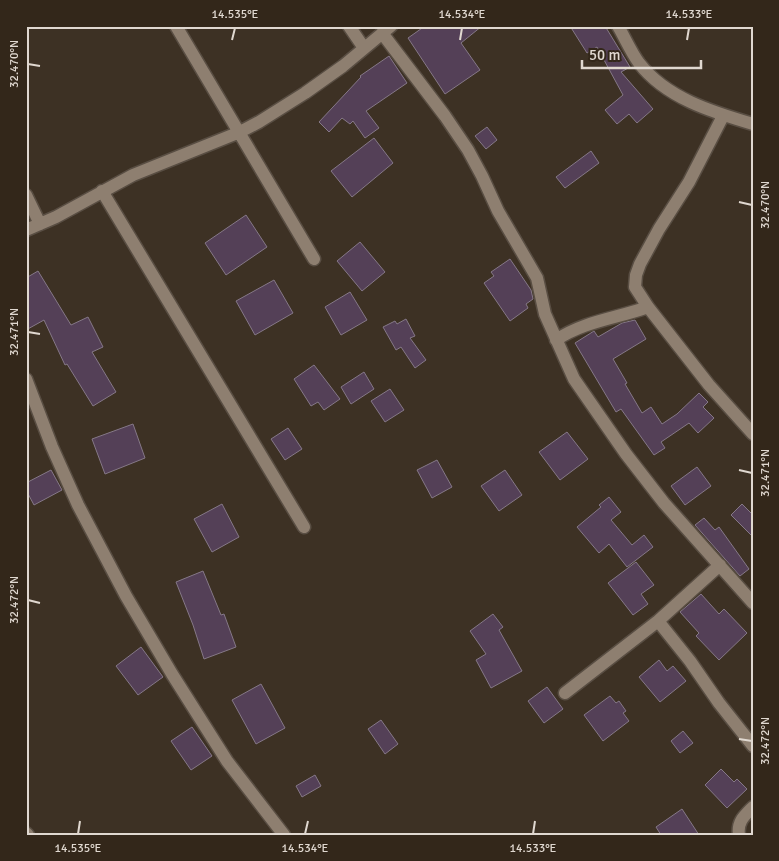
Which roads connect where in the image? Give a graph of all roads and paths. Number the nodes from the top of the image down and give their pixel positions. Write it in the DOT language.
graph roads {
  1 [pos="349,26"];
  2 [pos="618,26"];
  3 [pos="177,27"];
  4 [pos="387,30"];
  5 [pos="364,48"];
  6 [pos="723,116"];
  7 [pos="753,124"];
  8 [pos="240,132"];
  9 [pos="102,191"];
  10 [pos="26,195"];
  11 [pos="40,224"];
  12 [pos="26,230"];
  13 [pos="314,259"];
  14 [pos="648,307"];
  15 [pos="556,340"];
  16 [pos="26,379"];
  17 [pos="753,434"];
  18 [pos="304,527"];
  19 [pos="720,565"];
  20 [pos="753,603"];
  21 [pos="658,622"];
  22 [pos="565,693"];
  23 [pos="753,746"];
  24 [pos="753,807"];
  25 [pos="284,835"];
  26 [pos="739,835"];
  1 -- 5 [label="street"];
  2 -- 6 [label="street"];
  3 -- 8 [label="street"];
  4 -- 5 [label="street"];
  4 -- 15 [label="street"];
  5 -- 8 [label="street"];
  6 -- 7 [label="street"];
  6 -- 14 [label="street"];
  8 -- 9 [label="street"];
  8 -- 13 [label="street"];
  9 -- 11 [label="street"];
  9 -- 18 [label="street"];
  10 -- 11 [label="street"];
  11 -- 12 [label="street"];
  14 -- 15 [label="street"];
  14 -- 17 [label="street"];
  15 -- 19 [label="street"];
  16 -- 25 [label="street"];
  19 -- 20 [label="street"];
  19 -- 21 [label="street"];
  21 -- 22 [label="street"];
  21 -- 23 [label="street"];
  24 -- 26 [label="street"];
}
